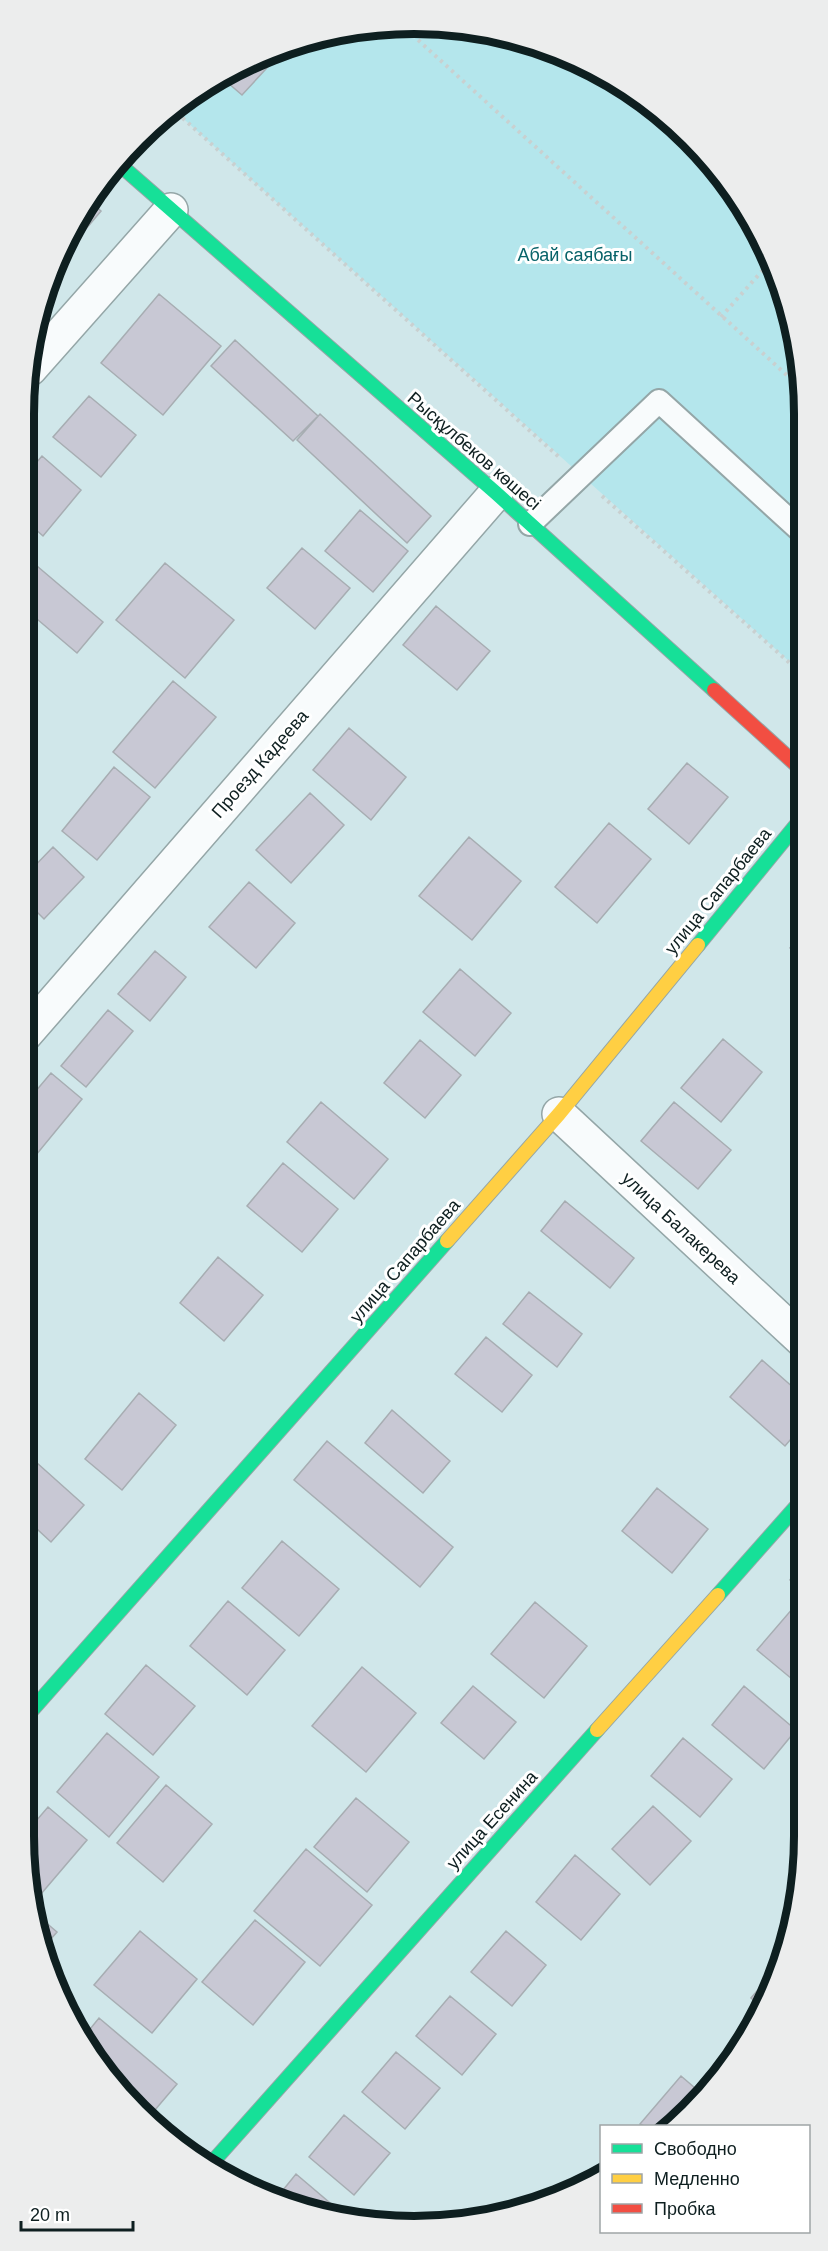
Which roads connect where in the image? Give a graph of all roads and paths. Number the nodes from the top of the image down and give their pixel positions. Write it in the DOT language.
graph roads {
  1 [pos="412,34"];
  2 [pos="180,116"];
  3 [pos="125,169"];
  4 [pos="171,210"];
  5 [pos="765,268"];
  6 [pos="721,316"];
  7 [pos="39,359"];
  8 [pos="792,380"];
  9 [pos="580,476"];
  10 [pos="496,493"];
  11 [pos="530,524"];
  12 [pos="794,525"];
  13 [pos="794,667"];
  14 [pos="794,763"];
  15 [pos="794,828"];
  16 [pos="34,1024"];
  17 [pos="559,1114"];
  18 [pos="794,1333"];
  19 [pos="794,1509"];
  20 [pos="34,1708"];
  21 [pos="214,2160"];
  1 -- 6 [label="path"];
  2 -- 9 [label="path"];
  3 -- 4 [label="street, Рысқұлбеков көшесі"];
  4 -- 7 [label="street"];
  4 -- 10 [label="street, Рысқұлбеков көшесі"];
  5 -- 6 [label="path"];
  6 -- 8 [label="path"];
  9 -- 11 [label="lane"];
  9 -- 12 [label="lane"];
  9 -- 13 [label="path"];
  10 -- 11 [label="street, Рысқұлбеков көшесі"];
  10 -- 16 [label="street, Проезд Кадеева"];
  11 -- 14 [label="street, Рысқұлбеков көшесі"];
  15 -- 17 [label="street, улица Сапарбаева"];
  17 -- 18 [label="street, улица Балакерева"];
  17 -- 20 [label="street, улица Сапарбаева"];
  19 -- 21 [label="street, улица Есенина"];
}
